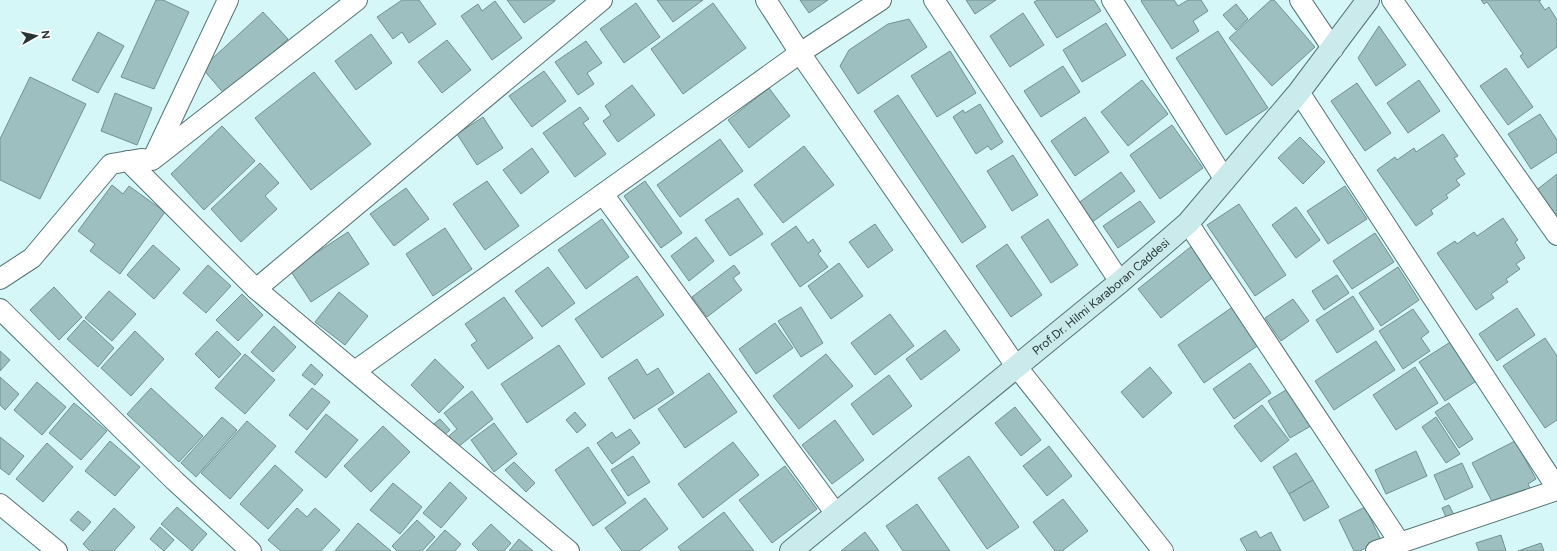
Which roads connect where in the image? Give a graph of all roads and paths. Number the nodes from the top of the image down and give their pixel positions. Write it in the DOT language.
graph roads {
  1 [pos="228,0"];
  2 [pos="358,0"];
  3 [pos="602,0"];
  4 [pos="766,0"];
  5 [pos="881,0"];
  6 [pos="934,0"];
  7 [pos="1112,0"];
  8 [pos="1300,0"];
  9 [pos="1368,0"];
  10 [pos="1392,0"];
  11 [pos="1333,49"];
  12 [pos="800,53"];
  13 [pos="1300,92"];
  14 [pos="152,160"];
  15 [pos="128,162"];
  16 [pos="1225,180"];
  17 [pos="603,194"];
  18 [pos="1188,223"];
  19 [pos="1557,235"];
  20 [pos="0,279"];
  21 [pos="1120,282"];
  22 [pos="256,289"];
  23 [pos="0,309"];
  24 [pos="1016,366"];
  25 [pos="355,371"];
  26 [pos="1557,489"];
  27 [pos="0,504"];
  28 [pos="836,514"];
  29 [pos="1400,543"];
  30 [pos="796,549"];
  31 [pos="57,551"];
  32 [pos="252,551"];
  33 [pos="569,551"];
  34 [pos="1163,551"];
  35 [pos="1376,551"];
  1 -- 14 [label="street"];
  2 -- 14 [label="street"];
  3 -- 22 [label="street"];
  4 -- 12 [label="street"];
  5 -- 12 [label="street"];
  6 -- 21 [label="street"];
  7 -- 16 [label="street"];
  8 -- 11 [label="street"];
  9 -- 11 [label="street, Prof.Dr. Hilmi Karaboran Caddesi"];
  10 -- 19 [label="street"];
  11 -- 13 [label="street, Prof.Dr. Hilmi Karaboran Caddesi"];
  12 -- 17 [label="street"];
  12 -- 24 [label="street"];
  13 -- 16 [label="street, Prof.Dr. Hilmi Karaboran Caddesi"];
  13 -- 26 [label="street"];
  14 -- 15 [label="street"];
  15 -- 20 [label="street"];
  15 -- 22 [label="street"];
  16 -- 18 [label="street, Prof.Dr. Hilmi Karaboran Caddesi"];
  17 -- 25 [label="street"];
  17 -- 28 [label="street"];
  18 -- 21 [label="street, Prof.Dr. Hilmi Karaboran Caddesi"];
  18 -- 29 [label="street"];
  21 -- 24 [label="street, Prof.Dr. Hilmi Karaboran Caddesi"];
  22 -- 25 [label="street"];
  23 -- 32 [label="street"];
  24 -- 28 [label="street, Prof.Dr. Hilmi Karaboran Caddesi"];
  24 -- 34 [label="street"];
  25 -- 33 [label="street"];
  26 -- 29 [label="street"];
  27 -- 31 [label="street"];
  28 -- 30 [label="street, Prof.Dr. Hilmi Karaboran Caddesi"];
  29 -- 35 [label="street"];
}
